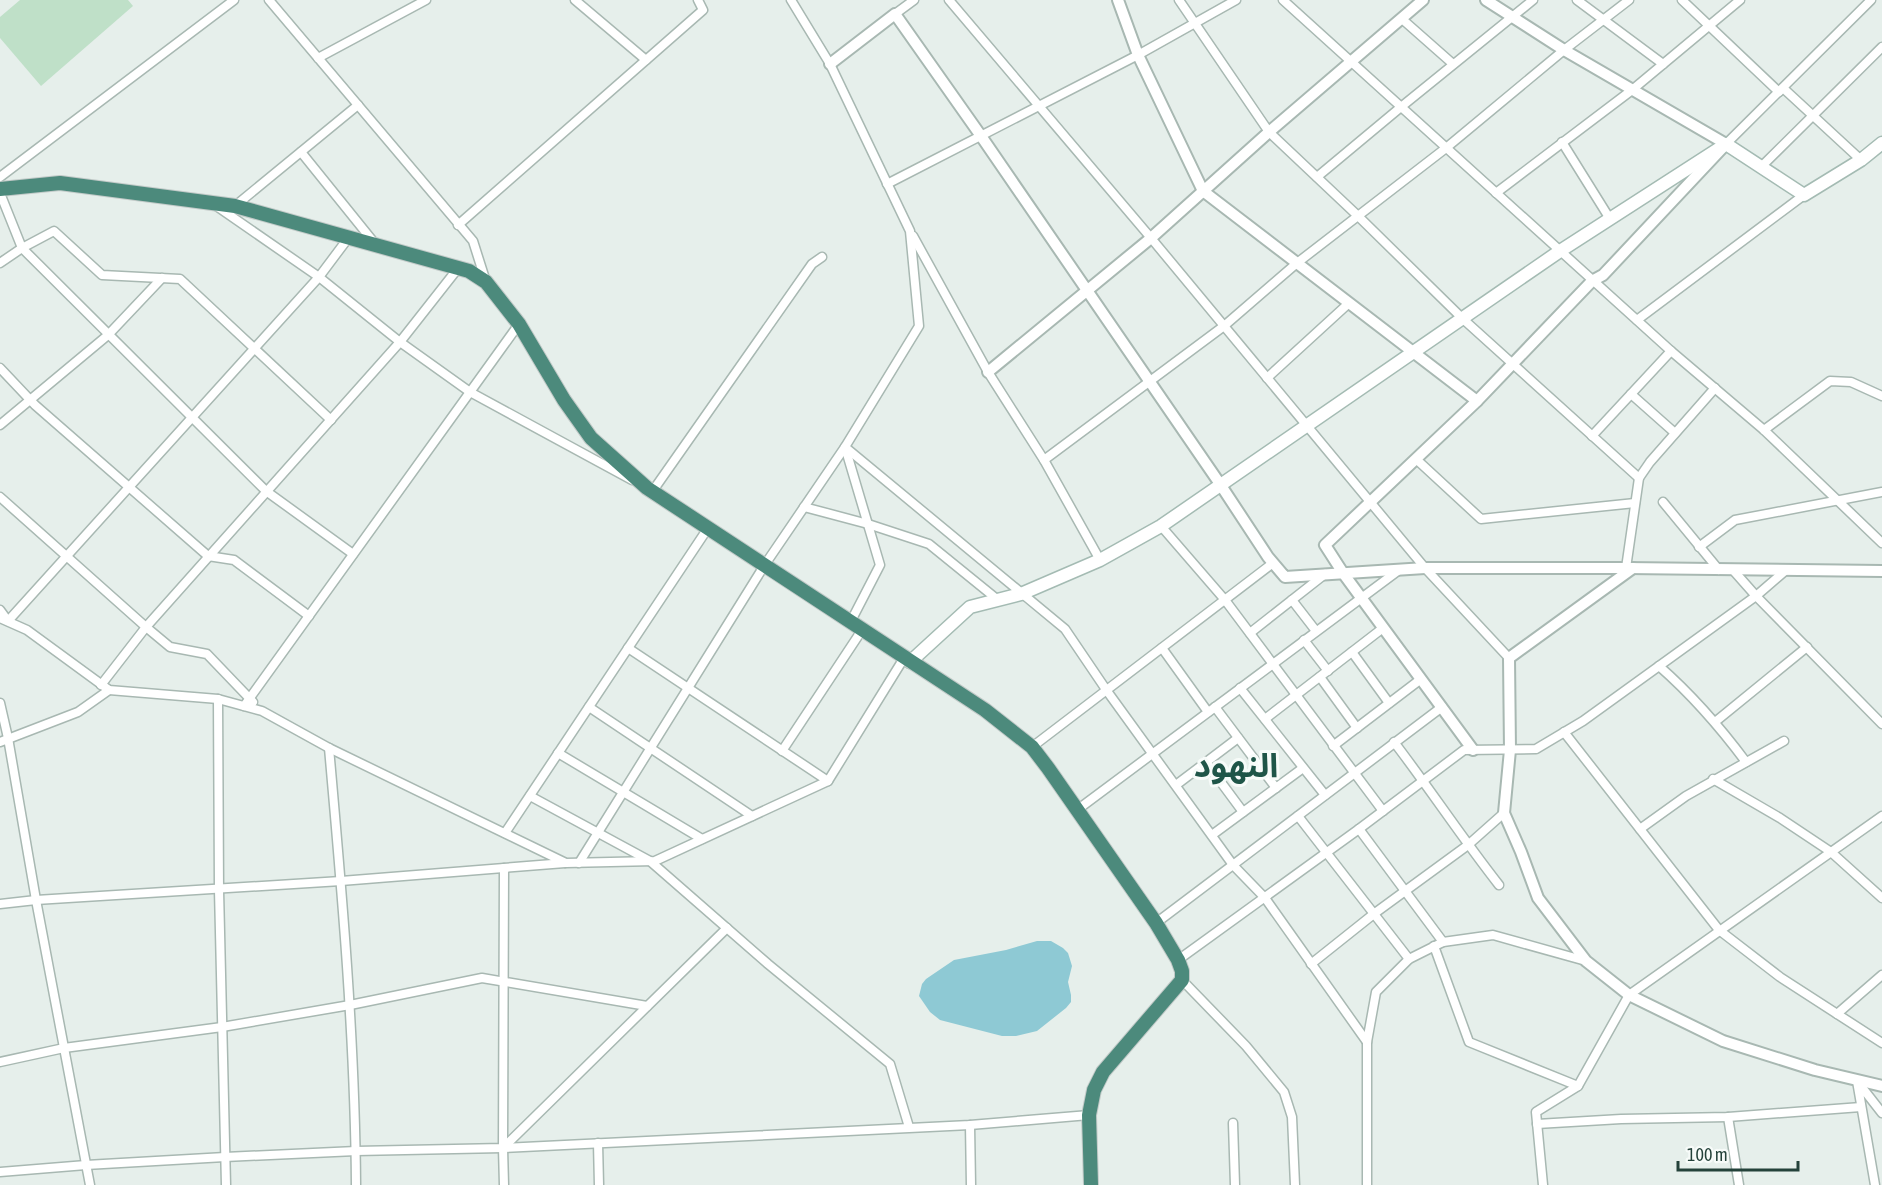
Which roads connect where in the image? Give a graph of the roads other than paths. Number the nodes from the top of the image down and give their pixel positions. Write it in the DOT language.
graph roads {
  1 [pos="234,0"];
  2 [pos="269,0"];
  3 [pos="426,0"];
  4 [pos="575,0"];
  5 [pos="698,0"];
  6 [pos="791,0"];
  7 [pos="914,0"];
  8 [pos="949,0"];
  9 [pos="1118,0"];
  10 [pos="1179,0"];
  11 [pos="1236,0"];
  12 [pos="1282,0"];
  13 [pos="1423,0"];
  14 [pos="1486,0"];
  15 [pos="1533,0"];
  16 [pos="1577,0"];
  17 [pos="1629,0"];
  18 [pos="1682,0"];
  19 [pos="1870,0"];
  20 [pos="1738,1"];
  21 [pos="895,14"];
  22 [pos="1511,16"];
  23 [pos="1402,19"];
  24 [pos="1604,20"];
  25 [pos="1195,24"];
  26 [pos="1709,26"];
  27 [pos="1564,50"];
  28 [pos="1880,53"];
  29 [pos="1138,55"];
  30 [pos="318,58"];
  31 [pos="646,60"];
  32 [pos="1351,63"];
  33 [pos="830,64"];
  34 [pos="1453,64"];
  35 [pos="1663,64"];
  36 [pos="1632,90"];
  37 [pos="1781,90"];
  38 [pos="358,105"];
  39 [pos="1038,107"];
  40 [pos="1401,107"];
  41 [pos="1812,115"];
  42 [pos="1269,132"];
  43 [pos="981,136"];
  44 [pos="1562,142"];
  45 [pos="1882,143"];
  46 [pos="1726,144"];
  47 [pos="1446,148"];
  48 [pos="301,152"];
  49 [pos="1861,160"];
  50 [pos="1761,167"];
  51 [pos="0,177"];
  52 [pos="1317,177"];
  53 [pos="887,184"];
  54 [pos="0,191"];
  55 [pos="1203,191"];
  56 [pos="1496,193"];
  57 [pos="1804,195"];
  58 [pos="212,203"];
  59 [pos="235,206"];
  60 [pos="1358,216"];
  61 [pos="1610,219"];
  62 [pos="458,225"];
  63 [pos="910,231"];
  64 [pos="349,237"];
  65 [pos="1151,238"];
  66 [pos="377,245"];
  67 [pos="22,248"];
  68 [pos="1560,251"];
  69 [pos="822,257"];
  70 [pos="0,263"];
  71 [pos="1297,263"];
  72 [pos="459,267"];
  73 [pos="319,277"];
  74 [pos="162,278"];
  75 [pos="1592,281"];
  76 [pos="486,282"];
  77 [pos="1086,291"];
  78 [pos="1349,303"];
  79 [pos="1463,319"];
  80 [pos="1637,320"];
  81 [pos="519,324"];
  82 [pos="1224,326"];
  83 [pos="108,335"];
  84 [pos="400,342"];
  85 [pos="255,349"];
  86 [pos="1671,351"];
  87 [pos="1414,353"];
  88 [pos="1512,364"];
  89 [pos="0,368"];
  90 [pos="988,372"];
  91 [pos="1267,378"];
  92 [pos="1149,382"];
  93 [pos="1715,388"];
  94 [pos="470,392"];
  95 [pos="1631,394"];
  96 [pos="1882,396"];
  97 [pos="30,400"];
  98 [pos="1477,401"];
  99 [pos="191,417"];
  100 [pos="331,420"];
  101 [pos="0,425"];
  102 [pos="1306,426"];
  103 [pos="1764,430"];
  104 [pos="1676,433"];
  105 [pos="1592,435"];
  106 [pos="845,447"];
  107 [pos="1416,459"];
  108 [pos="1044,460"];
  109 [pos="1639,478"];
  110 [pos="1220,484"];
  111 [pos="128,487"];
  112 [pos="649,490"];
  113 [pos="266,491"];
  114 [pos="1882,492"];
  115 [pos="0,497"];
  116 [pos="1838,500"];
  117 [pos="1370,502"];
  118 [pos="1663,502"];
  119 [pos="1635,503"];
  120 [pos="804,507"];
  121 [pos="868,524"];
  122 [pos="1161,526"];
  123 [pos="708,528"];
  124 [pos="1882,543"];
  125 [pos="1699,547"];
  126 [pos="353,554"];
  127 [pos="208,556"];
  128 [pos="65,557"];
  129 [pos="1100,560"];
  130 [pos="1273,563"];
  131 [pos="764,566"];
  132 [pos="1425,568"];
  133 [pos="1630,568"];
  134 [pos="1399,570"];
  135 [pos="1719,570"];
  136 [pos="1733,570"];
  137 [pos="1785,571"];
  138 [pos="1882,572"];
  139 [pos="1343,573"];
  140 [pos="1325,574"];
  141 [pos="1021,594"];
  142 [pos="1756,596"];
  143 [pos="1361,597"];
  144 [pos="998,600"];
  145 [pos="1225,600"];
  146 [pos="1292,600"];
  147 [pos="0,610"];
  148 [pos="309,616"];
  149 [pos="4,620"];
  150 [pos="146,627"];
  151 [pos="856,627"];
  152 [pos="1383,628"];
  153 [pos="1316,631"];
  154 [pos="1250,633"];
  155 [pos="1304,640"];
  156 [pos="1807,647"];
  157 [pos="628,648"];
  158 [pos="1162,648"];
  159 [pos="1352,652"];
  160 [pos="1509,658"];
  161 [pos="907,660"];
  162 [pos="1272,664"];
  163 [pos="1659,666"];
  164 [pos="1328,671"];
  165 [pos="1320,677"];
  166 [pos="1421,679"];
  167 [pos="101,685"];
  168 [pos="688,688"];
  169 [pos="1240,688"];
  170 [pos="109,690"];
  171 [pos="1107,691"];
  172 [pos="1296,696"];
  173 [pos="250,698"];
  174 [pos="218,699"];
  175 [pos="0,703"];
  176 [pos="1389,704"];
  177 [pos="244,706"];
  178 [pos="589,707"];
  179 [pos="1442,707"];
  180 [pos="1212,709"];
  181 [pos="262,711"];
  182 [pos="1265,719"];
  183 [pos="1715,722"];
  184 [pos="1882,724"];
  185 [pos="1357,728"];
  186 [pos="1564,732"];
  187 [pos="1238,738"];
  188 [pos="4,740"];
  189 [pos="1784,741"];
  190 [pos="1394,742"];
  191 [pos="1333,746"];
  192 [pos="1032,747"];
  193 [pos="328,748"];
  194 [pos="650,748"];
  195 [pos="782,750"];
  196 [pos="1473,750"];
  197 [pos="1510,750"];
  198 [pos="558,753"];
  199 [pos="1152,754"];
  200 [pos="1206,762"];
  201 [pos="1746,762"];
  202 [pos="1303,768"];
  203 [pos="1353,773"];
  204 [pos="1423,780"];
  205 [pos="1713,780"];
  206 [pos="828,781"];
  207 [pos="1176,785"];
  208 [pos="1276,788"];
  209 [pos="623,792"];
  210 [pos="1325,795"];
  211 [pos="530,796"];
  212 [pos="1077,810"];
  213 [pos="1243,812"];
  214 [pos="1383,812"];
  215 [pos="1504,813"];
  216 [pos="752,816"];
  217 [pos="1298,816"];
  218 [pos="1882,816"];
  219 [pos="1359,829"];
  220 [pos="1640,829"];
  221 [pos="505,833"];
  222 [pos="598,833"];
  223 [pos="1212,835"];
  224 [pos="702,839"];
  225 [pos="1468,845"];
  226 [pos="1327,851"];
  227 [pos="1831,852"];
  228 [pos="650,861"];
  229 [pos="566,863"];
  230 [pos="579,863"];
  231 [pos="1233,865"];
  232 [pos="504,868"];
  233 [pos="341,881"];
  234 [pos="1499,885"];
  235 [pos="219,890"];
  236 [pos="1406,892"];
  237 [pos="1264,898"];
  238 [pos="1882,898"];
  239 [pos="36,900"];
  240 [pos="0,904"];
  241 [pos="1375,913"];
  242 [pos="1156,923"];
  243 [pos="727,928"];
  244 [pos="1719,930"];
  245 [pos="1439,944"];
  246 [pos="1408,959"];
  247 [pos="1178,960"];
  248 [pos="1586,961"];
  249 [pos="1311,964"];
  250 [pos="1882,975"];
  251 [pos="1182,980"];
  252 [pos="503,982"];
  253 [pos="1629,994"];
  254 [pos="350,1005"];
  255 [pos="647,1006"];
  256 [pos="1837,1014"];
  257 [pos="222,1027"];
  258 [pos="1367,1042"];
  259 [pos="1882,1043"];
  260 [pos="64,1048"];
  261 [pos="0,1062"];
  262 [pos="1857,1081"];
  263 [pos="1578,1086"];
  264 [pos="1882,1086"];
  265 [pos="1861,1107"];
  266 [pos="1882,1113"];
  267 [pos="1089,1115"];
  268 [pos="1728,1117"];
  269 [pos="1233,1123"];
  270 [pos="1537,1124"];
  271 [pos="970,1125"];
  272 [pos="909,1127"];
  273 [pos="598,1143"];
  274 [pos="503,1148"];
  275 [pos="356,1151"];
  276 [pos="225,1157"];
  277 [pos="86,1165"];
  278 [pos="0,1172"];
  279 [pos="90,1185"];
  280 [pos="226,1185"];
  281 [pos="356,1185"];
  282 [pos="504,1185"];
  283 [pos="599,1185"];
  284 [pos="971,1185"];
  285 [pos="1091,1185"];
  286 [pos="1235,1185"];
  287 [pos="1295,1185"];
  288 [pos="1366,1185"];
  289 [pos="1543,1185"];
  290 [pos="1739,1185"];
  291 [pos="1875,1185"];
  1 -- 51 [label="street"];
  2 -- 30 [label="street"];
  3 -- 30 [label="street"];
  4 -- 31 [label="street"];
  5 -- 31 [label="street"];
  6 -- 33 [label="street"];
  7 -- 21 [label="street"];
  8 -- 39 [label="street"];
  9 -- 29 [label="street"];
  10 -- 25 [label="street"];
  11 -- 25 [label="street"];
  12 -- 32 [label="street"];
  13 -- 23 [label="street"];
  14 -- 22 [label="street"];
  15 -- 22 [label="street"];
  16 -- 24 [label="street"];
  17 -- 24 [label="street"];
  18 -- 26 [label="street"];
  19 -- 37 [label="street"];
  20 -- 26 [label="street"];
  21 -- 33 [label="street"];
  21 -- 43 [label="street"];
  22 -- 27 [label="street"];
  22 -- 34 [label="street"];
  23 -- 32 [label="street"];
  23 -- 34 [label="street"];
  24 -- 27 [label="street"];
  24 -- 35 [label="street"];
  25 -- 29 [label="street"];
  25 -- 42 [label="street"];
  26 -- 35 [label="street"];
  26 -- 37 [label="street"];
  27 -- 36 [label="street"];
  27 -- 47 [label="street"];
  28 -- 41 [label="street"];
  29 -- 39 [label="street"];
  29 -- 55 [label="street"];
  30 -- 38 [label="street"];
  31 -- 62 [label="street"];
  32 -- 40 [label="street"];
  32 -- 42 [label="street"];
  33 -- 53 [label="street"];
  34 -- 40 [label="street"];
  35 -- 36 [label="street"];
  36 -- 44 [label="street"];
  36 -- 46 [label="street"];
  37 -- 41 [label="street"];
  37 -- 46 [label="street"];
  38 -- 48 [label="street"];
  38 -- 62 [label="street"];
  39 -- 43 [label="street"];
  39 -- 65 [label="street"];
  40 -- 47 [label="street"];
  40 -- 52 [label="street"];
  41 -- 49 [label="street"];
  41 -- 50 [label="street"];
  42 -- 52 [label="street"];
  42 -- 55 [label="street"];
  43 -- 53 [label="street"];
  43 -- 77 [label="street"];
  44 -- 56 [label="street"];
  44 -- 61 [label="street"];
  45 -- 49 [label="main road"];
  46 -- 50 [label="main road"];
  46 -- 61 [label="main road"];
  46 -- 75 [label="street"];
  47 -- 56 [label="street"];
  47 -- 60 [label="street"];
  48 -- 59 [label="street"];
  48 -- 66 [label="street"];
  49 -- 57 [label="main road"];
  50 -- 57 [label="main road"];
  52 -- 60 [label="street"];
  53 -- 63 [label="street"];
  54 -- 58 [label="highway"];
  54 -- 67 [label="street"];
  55 -- 65 [label="street"];
  55 -- 71 [label="street"];
  56 -- 68 [label="street"];
  57 -- 80 [label="street"];
  58 -- 59 [label="highway"];
  58 -- 73 [label="street"];
  59 -- 64 [label="highway"];
  60 -- 71 [label="street"];
  60 -- 79 [label="street"];
  61 -- 68 [label="main road"];
  62 -- 76 [label="street"];
  63 -- 90 [label="street"];
  63 -- 106 [label="street"];
  64 -- 66 [label="highway"];
  64 -- 73 [label="street"];
  65 -- 77 [label="street"];
  65 -- 82 [label="street"];
  66 -- 72 [label="highway"];
  67 -- 70 [label="street"];
  67 -- 74 [label="street"];
  67 -- 83 [label="street"];
  68 -- 75 [label="street"];
  68 -- 79 [label="main road"];
  69 -- 112 [label="street"];
  71 -- 78 [label="street"];
  71 -- 82 [label="street"];
  72 -- 76 [label="highway"];
  72 -- 84 [label="street"];
  73 -- 84 [label="street"];
  73 -- 85 [label="street"];
  74 -- 83 [label="street"];
  74 -- 85 [label="street"];
  75 -- 80 [label="street"];
  75 -- 88 [label="street"];
  76 -- 81 [label="highway"];
  77 -- 90 [label="street"];
  77 -- 92 [label="street"];
  78 -- 87 [label="street"];
  78 -- 91 [label="street"];
  79 -- 87 [label="main road"];
  79 -- 88 [label="street"];
  80 -- 86 [label="street"];
  81 -- 94 [label="street"];
  81 -- 112 [label="highway"];
  82 -- 91 [label="street"];
  82 -- 92 [label="street"];
  83 -- 97 [label="street"];
  83 -- 99 [label="street"];
  84 -- 94 [label="street"];
  84 -- 100 [label="street"];
  85 -- 99 [label="street"];
  85 -- 100 [label="street"];
  86 -- 93 [label="street"];
  86 -- 95 [label="street"];
  87 -- 98 [label="street"];
  87 -- 102 [label="main road"];
  88 -- 98 [label="street"];
  88 -- 105 [label="street"];
  89 -- 97 [label="street"];
  90 -- 108 [label="street"];
  91 -- 102 [label="street"];
  92 -- 108 [label="street"];
  92 -- 110 [label="street"];
  93 -- 103 [label="street"];
  93 -- 104 [label="street"];
  94 -- 112 [label="street"];
  94 -- 126 [label="street"];
  95 -- 104 [label="street"];
  95 -- 105 [label="street"];
  96 -- 103 [label="street"];
  97 -- 101 [label="street"];
  97 -- 111 [label="street"];
  98 -- 107 [label="street"];
  99 -- 111 [label="street"];
  99 -- 113 [label="street"];
  100 -- 113 [label="street"];
  102 -- 110 [label="main road"];
  102 -- 117 [label="street"];
  103 -- 116 [label="street"];
  104 -- 109 [label="street"];
  105 -- 109 [label="street"];
  106 -- 120 [label="street"];
  106 -- 121 [label="street"];
  106 -- 141 [label="street"];
  107 -- 117 [label="street"];
  107 -- 119 [label="street"];
  108 -- 129 [label="street"];
  109 -- 119 [label="street"];
  110 -- 122 [label="main road"];
  110 -- 130 [label="street"];
  111 -- 127 [label="street"];
  111 -- 128 [label="street"];
  112 -- 123 [label="highway"];
  113 -- 126 [label="street"];
  113 -- 127 [label="street"];
  114 -- 116 [label="street"];
  115 -- 128 [label="street"];
  116 -- 124 [label="street"];
  116 -- 125 [label="street"];
  117 -- 132 [label="street"];
  117 -- 139 [label="street"];
  118 -- 125 [label="street"];
  119 -- 133 [label="street"];
  120 -- 121 [label="street"];
  120 -- 131 [label="street"];
  121 -- 144 [label="street"];
  121 -- 151 [label="street"];
  122 -- 129 [label="main road"];
  122 -- 145 [label="street"];
  123 -- 131 [label="highway"];
  123 -- 157 [label="street"];
  125 -- 135 [label="street"];
  126 -- 148 [label="street"];
  127 -- 148 [label="street"];
  127 -- 150 [label="street"];
  128 -- 149 [label="street"];
  128 -- 150 [label="street"];
  129 -- 141 [label="main road"];
  130 -- 140 [label="street"];
  130 -- 145 [label="street"];
  131 -- 151 [label="highway"];
  131 -- 168 [label="street"];
  132 -- 133 [label="street"];
  132 -- 134 [label="street"];
  132 -- 160 [label="street"];
  133 -- 135 [label="street"];
  133 -- 160 [label="street"];
  134 -- 139 [label="street"];
  134 -- 143 [label="street"];
  135 -- 136 [label="street"];
  136 -- 137 [label="street"];
  136 -- 142 [label="street"];
  137 -- 138 [label="street"];
  137 -- 142 [label="street"];
  139 -- 140 [label="street"];
  139 -- 143 [label="street"];
  140 -- 146 [label="street"];
  141 -- 144 [label="main road"];
  141 -- 171 [label="street"];
  142 -- 156 [label="street"];
  142 -- 163 [label="street"];
  143 -- 152 [label="street"];
  143 -- 153 [label="street"];
  144 -- 161 [label="main road"];
  145 -- 154 [label="street"];
  145 -- 158 [label="street"];
  146 -- 153 [label="street"];
  146 -- 154 [label="street"];
  147 -- 149 [label="street"];
  148 -- 173 [label="street"];
  149 -- 167 [label="street"];
  150 -- 167 [label="street"];
  150 -- 173 [label="street"];
  151 -- 161 [label="highway"];
  151 -- 195 [label="street"];
  152 -- 159 [label="street"];
  152 -- 166 [label="street"];
  153 -- 155 [label="street"];
  154 -- 162 [label="street"];
  155 -- 162 [label="street"];
  155 -- 164 [label="street"];
  156 -- 183 [label="street"];
  156 -- 184 [label="street"];
  157 -- 168 [label="street"];
  157 -- 178 [label="street"];
  158 -- 171 [label="street"];
  158 -- 180 [label="street"];
  159 -- 164 [label="street"];
  159 -- 176 [label="street"];
  160 -- 197 [label="street"];
  161 -- 192 [label="highway"];
  161 -- 206 [label="street"];
  162 -- 169 [label="street"];
  162 -- 172 [label="street"];
  163 -- 183 [label="street"];
  163 -- 186 [label="street"];
  164 -- 165 [label="street"];
  165 -- 172 [label="street"];
  165 -- 185 [label="street"];
  166 -- 176 [label="street"];
  166 -- 179 [label="street"];
  167 -- 170 [label="street"];
  168 -- 194 [label="street"];
  168 -- 195 [label="street"];
  169 -- 180 [label="street"];
  169 -- 182 [label="street"];
  170 -- 174 [label="street"];
  170 -- 188 [label="street"];
  171 -- 192 [label="street"];
  171 -- 199 [label="street"];
  172 -- 182 [label="street"];
  172 -- 191 [label="street"];
  173 -- 177 [label="street"];
  173 -- 181 [label="street"];
  174 -- 177 [label="street"];
  174 -- 235 [label="street"];
  175 -- 188 [label="street"];
  176 -- 185 [label="street"];
  177 -- 181 [label="street"];
  178 -- 194 [label="street"];
  178 -- 198 [label="street"];
  179 -- 190 [label="street"];
  179 -- 196 [label="street"];
  180 -- 187 [label="street"];
  180 -- 199 [label="street"];
  181 -- 193 [label="street"];
  182 -- 202 [label="street"];
  183 -- 201 [label="street"];
  185 -- 191 [label="street"];
  186 -- 197 [label="street"];
  186 -- 220 [label="street"];
  187 -- 200 [label="street"];
  187 -- 208 [label="street"];
  188 -- 239 [label="street"];
  189 -- 201 [label="street"];
  190 -- 203 [label="street"];
  190 -- 204 [label="street"];
  191 -- 203 [label="street"];
  192 -- 212 [label="highway"];
  193 -- 221 [label="street"];
  193 -- 233 [label="street"];
  194 -- 209 [label="street"];
  194 -- 216 [label="street"];
  195 -- 206 [label="street"];
  196 -- 197 [label="street"];
  196 -- 204 [label="street"];
  197 -- 215 [label="street"];
  198 -- 209 [label="street"];
  198 -- 211 [label="street"];
  199 -- 207 [label="street"];
  199 -- 212 [label="street"];
  200 -- 207 [label="street"];
  200 -- 213 [label="street"];
  201 -- 205 [label="street"];
  202 -- 208 [label="street"];
  202 -- 210 [label="street"];
  203 -- 210 [label="street"];
  203 -- 214 [label="street"];
  204 -- 214 [label="street"];
  204 -- 225 [label="street"];
  205 -- 220 [label="street"];
  205 -- 227 [label="street"];
  206 -- 216 [label="street"];
  207 -- 223 [label="street"];
  208 -- 213 [label="street"];
  209 -- 222 [label="street"];
  209 -- 224 [label="street"];
  210 -- 217 [label="street"];
  211 -- 221 [label="street"];
  211 -- 222 [label="street"];
  212 -- 242 [label="highway"];
  213 -- 223 [label="street"];
  214 -- 219 [label="street"];
  215 -- 225 [label="street"];
  215 -- 248 [label="street"];
  216 -- 224 [label="street"];
  217 -- 226 [label="street"];
  217 -- 231 [label="street"];
  218 -- 227 [label="street"];
  219 -- 226 [label="street"];
  219 -- 236 [label="street"];
  220 -- 244 [label="street"];
  221 -- 229 [label="street"];
  222 -- 228 [label="street"];
  222 -- 230 [label="street"];
  223 -- 231 [label="street"];
  224 -- 228 [label="street"];
  225 -- 234 [label="street"];
  225 -- 236 [label="street"];
  226 -- 237 [label="street"];
  226 -- 241 [label="street"];
  227 -- 238 [label="street"];
  227 -- 244 [label="street"];
  228 -- 230 [label="street"];
  228 -- 243 [label="street"];
  229 -- 230 [label="street"];
  229 -- 232 [label="street"];
  231 -- 237 [label="street"];
  231 -- 242 [label="street"];
  232 -- 233 [label="street"];
  232 -- 252 [label="street"];
  233 -- 235 [label="street"];
  233 -- 254 [label="street"];
  235 -- 239 [label="street"];
  235 -- 257 [label="street"];
  236 -- 241 [label="street"];
  236 -- 245 [label="street"];
  237 -- 247 [label="street"];
  237 -- 249 [label="street"];
  239 -- 240 [label="street"];
  239 -- 260 [label="street"];
  241 -- 246 [label="street"];
  241 -- 249 [label="street"];
  242 -- 247 [label="highway"];
  243 -- 255 [label="street"];
  243 -- 272 [label="street"];
  244 -- 253 [label="street"];
  244 -- 256 [label="street"];
  245 -- 246 [label="street"];
  245 -- 248 [label="street"];
  245 -- 263 [label="street"];
  246 -- 258 [label="street"];
  247 -- 251 [label="highway"];
  248 -- 253 [label="street"];
  249 -- 258 [label="street"];
  250 -- 256 [label="street"];
  251 -- 267 [label="highway"];
  251 -- 287 [label="street"];
  252 -- 254 [label="street"];
  252 -- 255 [label="street"];
  252 -- 274 [label="street"];
  253 -- 262 [label="street"];
  253 -- 263 [label="street"];
  254 -- 257 [label="street"];
  254 -- 275 [label="street"];
  255 -- 274 [label="street"];
  256 -- 259 [label="street"];
  257 -- 260 [label="street"];
  257 -- 276 [label="street"];
  258 -- 288 [label="street"];
  260 -- 261 [label="street"];
  260 -- 277 [label="street"];
  262 -- 264 [label="street"];
  262 -- 265 [label="street"];
  262 -- 266 [label="street"];
  263 -- 270 [label="street"];
  265 -- 268 [label="street"];
  265 -- 291 [label="street"];
  267 -- 271 [label="street"];
  267 -- 285 [label="highway"];
  268 -- 270 [label="street"];
  268 -- 290 [label="street"];
  269 -- 286 [label="street"];
  270 -- 289 [label="street"];
  271 -- 272 [label="street"];
  271 -- 284 [label="street"];
  272 -- 273 [label="street"];
  273 -- 274 [label="street"];
  273 -- 283 [label="street"];
  274 -- 275 [label="street"];
  274 -- 282 [label="street"];
  275 -- 276 [label="street"];
  275 -- 281 [label="street"];
  276 -- 277 [label="street"];
  276 -- 280 [label="street"];
  277 -- 278 [label="street"];
  277 -- 279 [label="street"];
}
